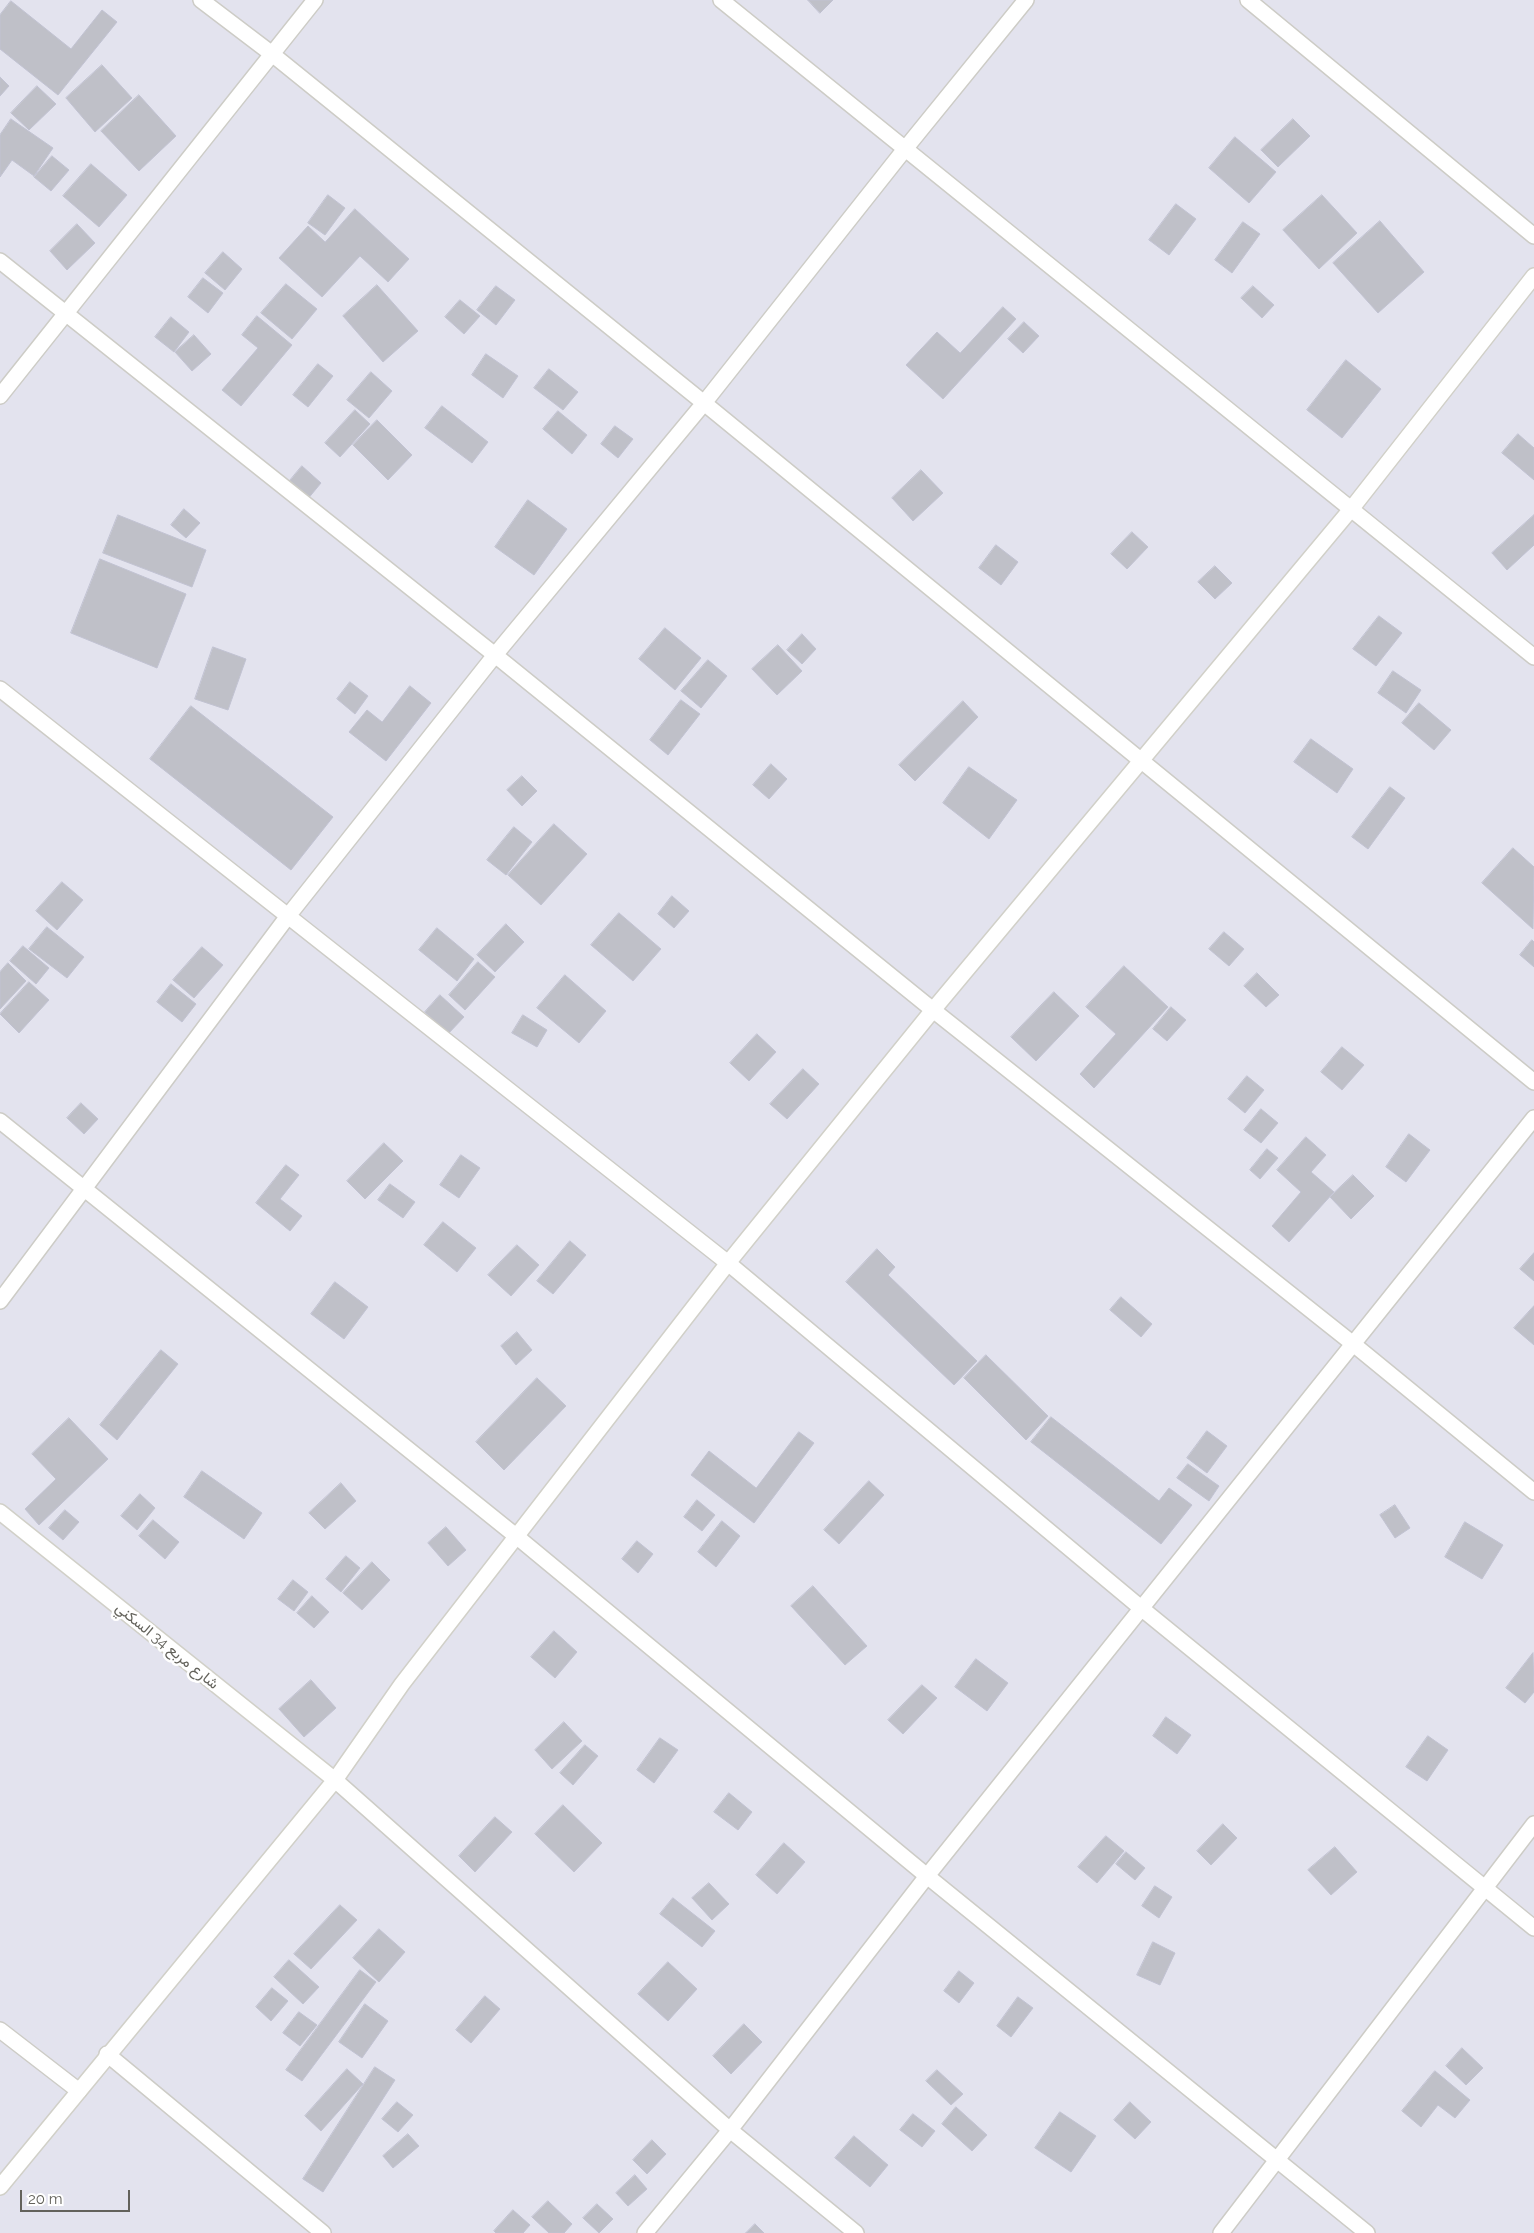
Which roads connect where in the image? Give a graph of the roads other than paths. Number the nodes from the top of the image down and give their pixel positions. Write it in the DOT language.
graph roads {
  1 [pos="201,0"];
  2 [pos="315,0"];
  3 [pos="722,0"];
  4 [pos="1026,0"];
  5 [pos="1248,0"];
  6 [pos="272,54"];
  7 [pos="905,149"];
  8 [pos="1534,236"];
  9 [pos="0,260"];
  10 [pos="1534,276"];
  11 [pos="67,312"];
  12 [pos="0,396"];
  13 [pos="704,403"];
  14 [pos="1352,508"];
  15 [pos="496,655"];
  16 [pos="1534,657"];
  17 [pos="0,689"];
  18 [pos="1142,760"];
  19 [pos="288,916"];
  20 [pos="933,1010"];
  21 [pos="1534,1082"];
  22 [pos="1534,1118"];
  23 [pos="0,1122"];
  24 [pos="83,1188"];
  25 [pos="728,1263"];
  26 [pos="0,1301"];
  27 [pos="1352,1343"];
  28 [pos="1534,1492"];
  29 [pos="0,1512"];
  30 [pos="516,1536"];
  31 [pos="1141,1608"];
  32 [pos="335,1780"];
  33 [pos="1534,1824"];
  34 [pos="927,1876"];
  35 [pos="1485,1888"];
  36 [pos="1534,1928"];
  37 [pos="0,2030"];
  38 [pos="107,2054"];
  39 [pos="78,2092"];
  40 [pos="730,2130"];
  41 [pos="1276,2160"];
  42 [pos="0,2187"];
  43 [pos="323,2233"];
  44 [pos="645,2233"];
  45 [pos="856,2233"];
  46 [pos="1221,2233"];
  47 [pos="1367,2233"];
  1 -- 6 [label="street"];
  2 -- 6 [label="street"];
  3 -- 7 [label="street"];
  4 -- 7 [label="street"];
  5 -- 8 [label="street"];
  6 -- 11 [label="street"];
  6 -- 13 [label="street"];
  7 -- 13 [label="street"];
  7 -- 14 [label="street"];
  9 -- 11 [label="street"];
  10 -- 14 [label="street"];
  11 -- 12 [label="street"];
  11 -- 15 [label="street"];
  13 -- 15 [label="street"];
  13 -- 18 [label="street"];
  14 -- 16 [label="street"];
  14 -- 18 [label="street"];
  15 -- 19 [label="street"];
  15 -- 20 [label="street"];
  17 -- 19 [label="street"];
  18 -- 20 [label="street"];
  18 -- 21 [label="street"];
  19 -- 24 [label="street"];
  19 -- 25 [label="street"];
  20 -- 25 [label="street"];
  20 -- 27 [label="street"];
  22 -- 27 [label="street"];
  23 -- 24 [label="street"];
  24 -- 26 [label="street"];
  24 -- 30 [label="street"];
  25 -- 30 [label="street"];
  25 -- 31 [label="street"];
  27 -- 28 [label="street"];
  27 -- 31 [label="street"];
  29 -- 32 [label="street, شارع مربع 34 السكني"];
  30 -- 32 [label="street"];
  30 -- 34 [label="street"];
  31 -- 34 [label="street"];
  31 -- 35 [label="street"];
  32 -- 38 [label="street"];
  32 -- 40 [label="street, شارع مربع 34 السكني"];
  33 -- 35 [label="street"];
  34 -- 40 [label="street"];
  34 -- 41 [label="street"];
  35 -- 36 [label="street"];
  35 -- 41 [label="street"];
  37 -- 39 [label="street"];
  38 -- 39 [label="street"];
  38 -- 43 [label="street"];
  39 -- 42 [label="street"];
  40 -- 44 [label="street"];
  40 -- 45 [label="street, شارع مربع 34 السكني"];
  41 -- 46 [label="street"];
  41 -- 47 [label="street"];
}
